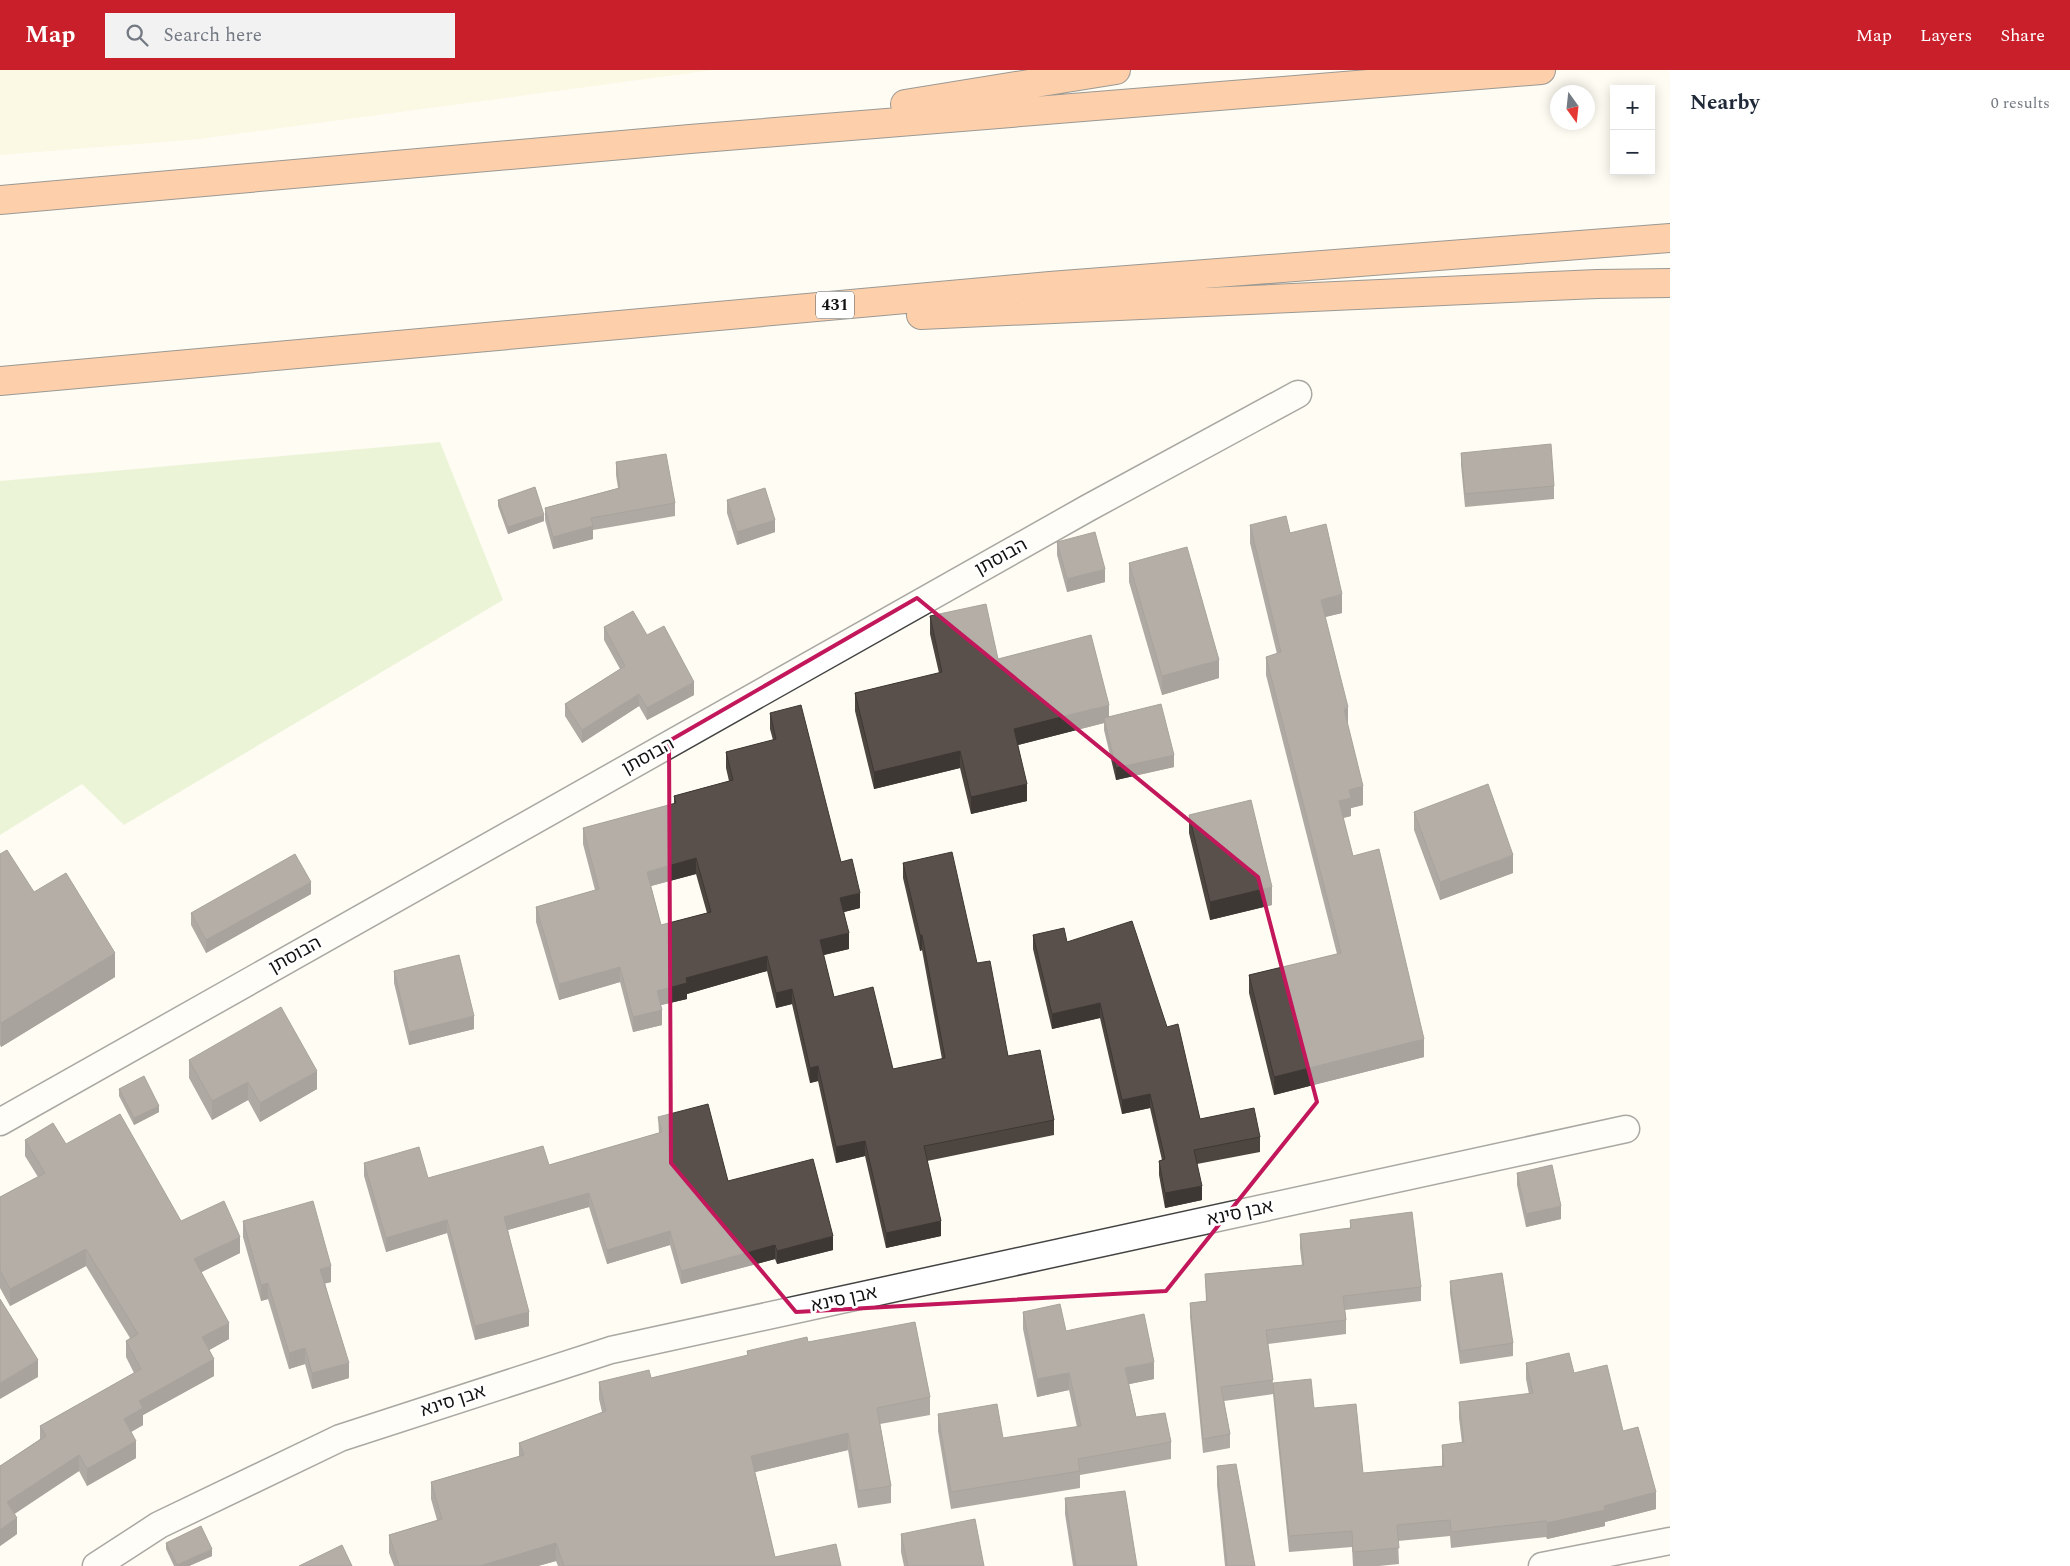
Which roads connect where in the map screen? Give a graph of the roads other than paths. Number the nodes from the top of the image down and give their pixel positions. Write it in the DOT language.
graph roads {
  1 [pos="1116,70"];
  2 [pos="1541,70"];
  3 [pos="690,138"];
  4 [pos="0,200"];
  5 [pos="1670,238"];
  6 [pos="1670,283"];
  7 [pos="520,334"];
  8 [pos="0,381"];
  9 [pos="1298,394"];
  10 [pos="0,1122"];
  11 [pos="1626,1129"];
  12 [pos="1670,1541"];
  13 [pos="96,1566"];
  14 [pos="1542,1566"];
  1 -- 3 [label="highway"];
  2 -- 3 [label="highway"];
  3 -- 4 [label="highway"];
  5 -- 7 [label="highway, 431"];
  6 -- 7 [label="highway"];
  7 -- 8 [label="highway, 431"];
  9 -- 10 [label="street, הבוסתן"];
  11 -- 13 [label="street, אבן סינא"];
  12 -- 14 [label="street"];
}
